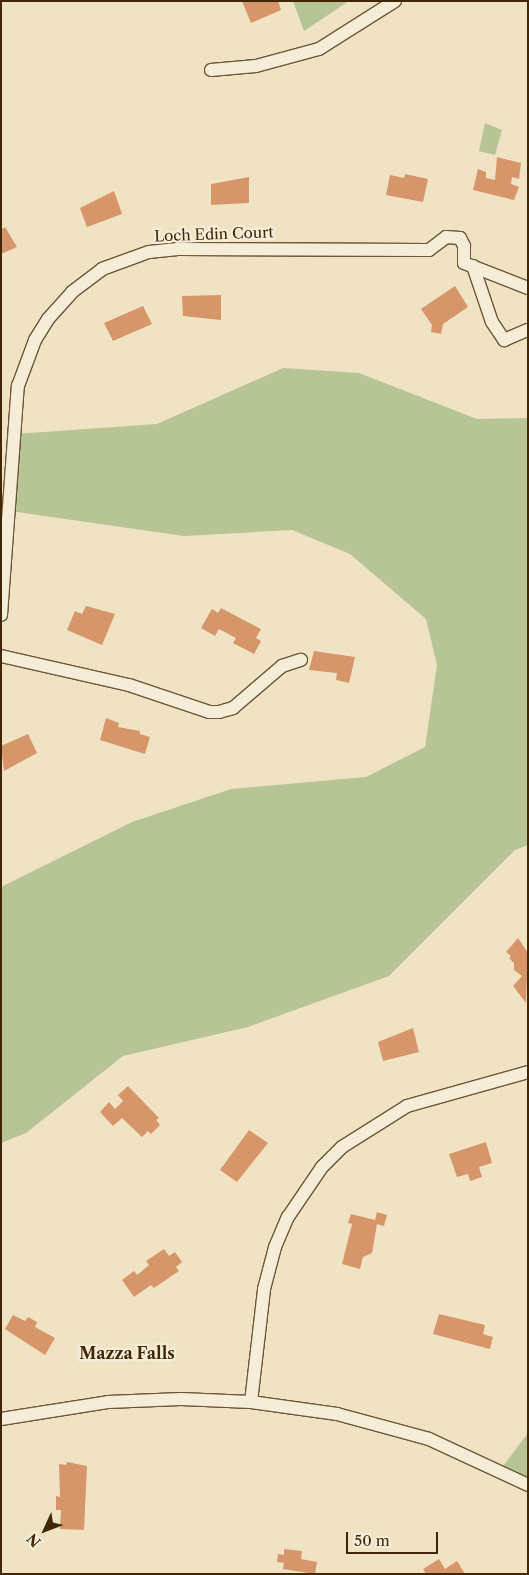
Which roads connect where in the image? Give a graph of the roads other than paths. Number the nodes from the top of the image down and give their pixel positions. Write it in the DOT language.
graph roads {
  1 [pos="395,1"];
  2 [pos="210,70"];
  3 [pos="474,266"];
  4 [pos="528,288"];
  5 [pos="528,330"];
  6 [pos="1,615"];
  7 [pos="1,656"];
  8 [pos="301,660"];
  9 [pos="528,1072"];
  10 [pos="251,1402"];
  11 [pos="1,1419"];
  12 [pos="528,1485"];
  1 -- 2 [label="street"];
  3 -- 4 [label="street"];
  3 -- 5 [label="street"];
  3 -- 6 [label="street, Loch Edin Court"];
  7 -- 8 [label="street"];
  9 -- 10 [label="street"];
  10 -- 11 [label="street"];
  10 -- 12 [label="street"];
}
